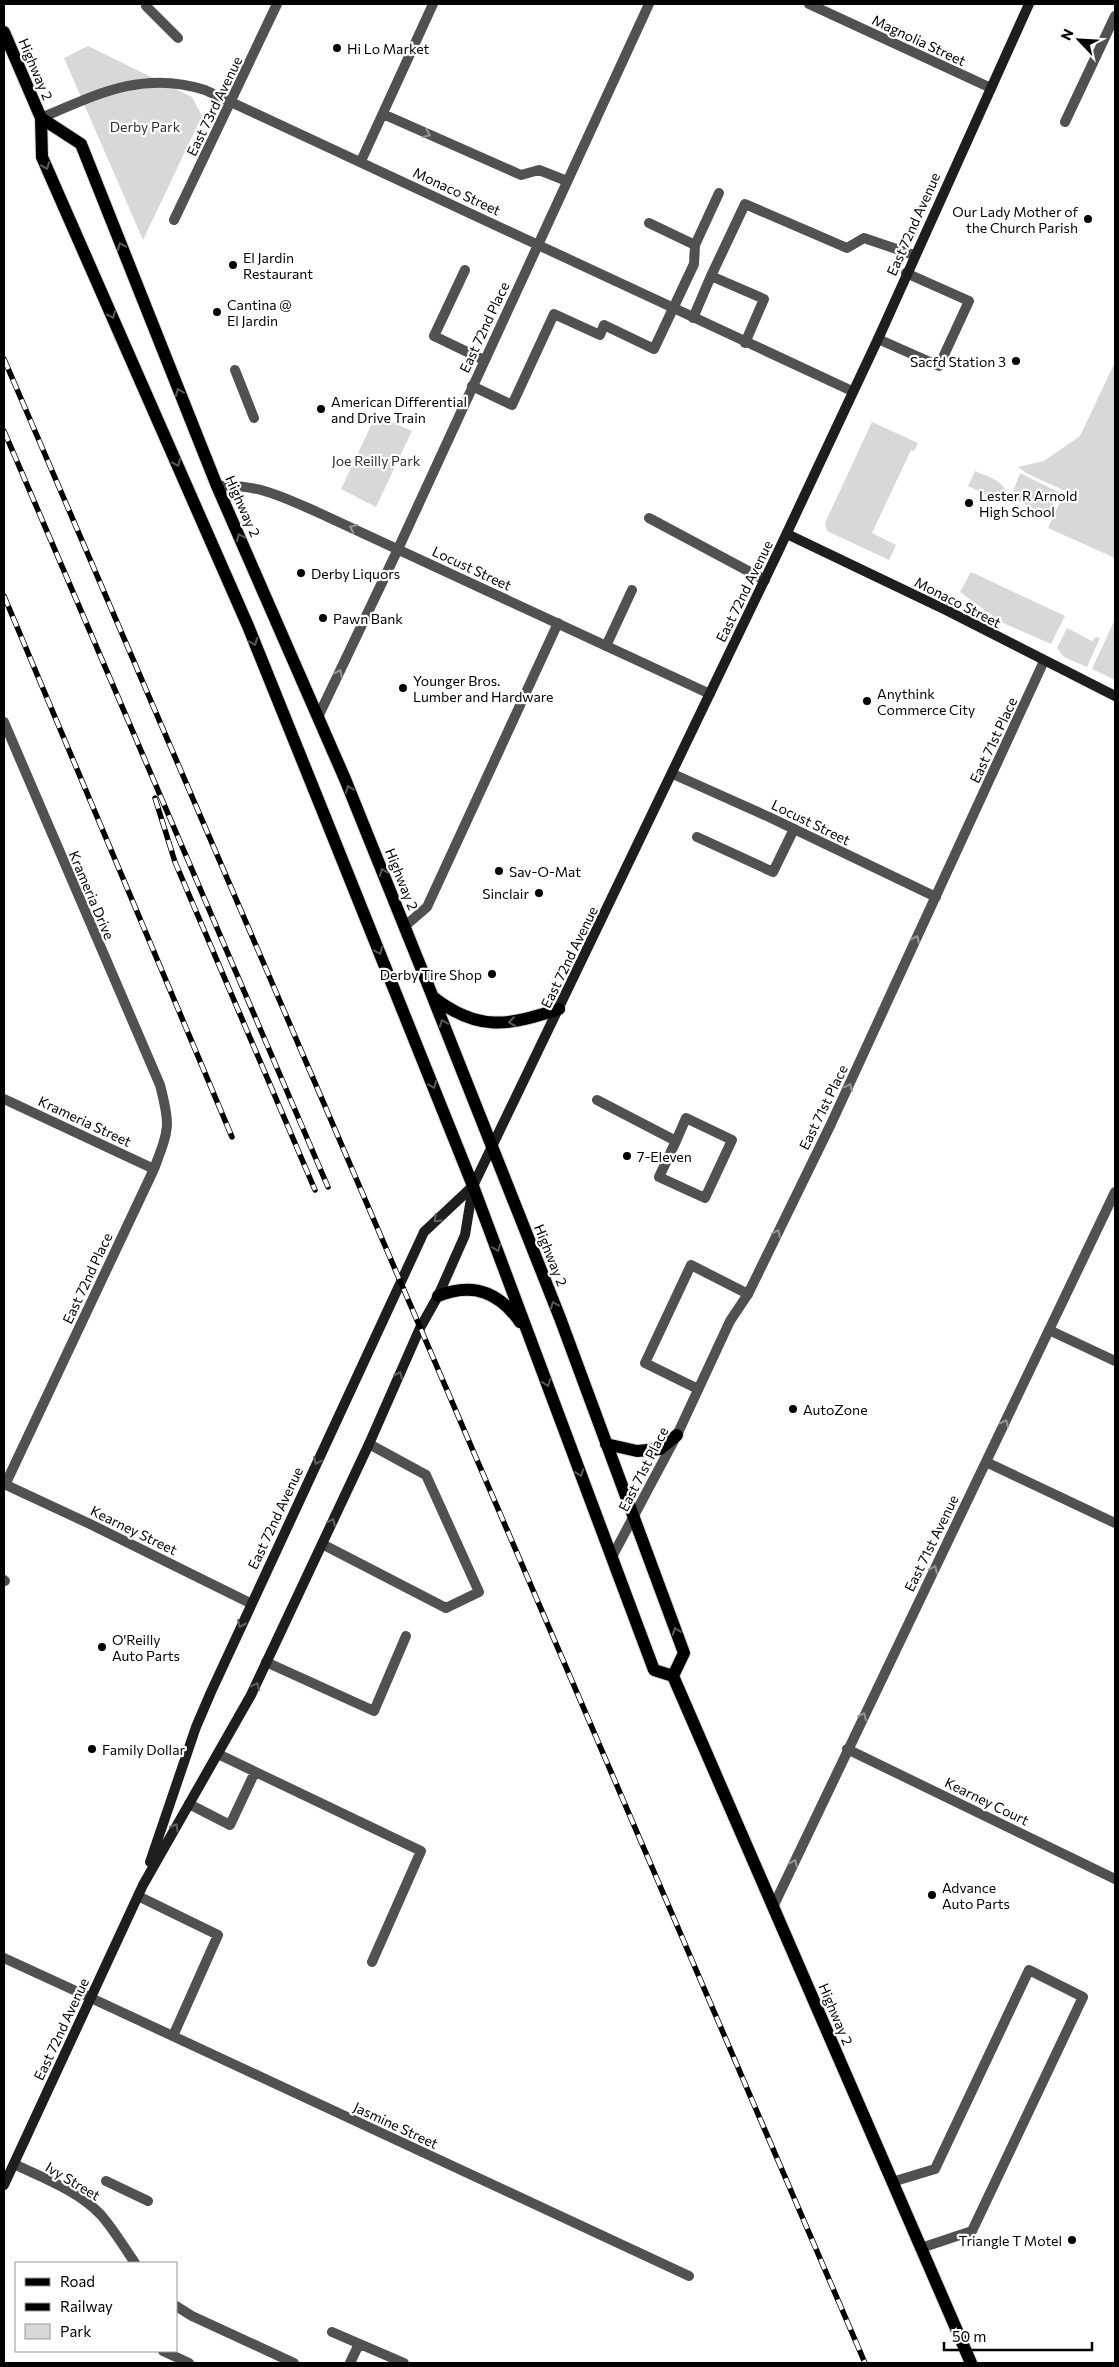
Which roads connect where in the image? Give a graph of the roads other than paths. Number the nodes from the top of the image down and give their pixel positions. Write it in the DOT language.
graph roads {
  1 [pos="147,4"];
  2 [pos="277,4"];
  3 [pos="433,4"];
  4 [pos="649,4"];
  5 [pos="809,4"];
  6 [pos="1029,4"];
  7 [pos="821,6"];
  8 [pos="1115,16"];
  9 [pos="4,32"];
  10 [pos="178,38"];
  11 [pos="991,88"];
  12 [pos="232,100"];
  13 [pos="383,114"];
  14 [pos="41,118"];
  15 [pos="1065,122"];
  16 [pos="361,161"];
  17 [pos="567,181"];
  18 [pos="719,194"];
  19 [pos="174,220"];
  20 [pos="648,223"];
  21 [pos="537,244"];
  22 [pos="695,245"];
  23 [pos="914,255"];
  24 [pos="465,270"];
  25 [pos="906,272"];
  26 [pos="711,276"];
  27 [pos="673,308"];
  28 [pos="693,318"];
  29 [pos="878,339"];
  30 [pos="745,343"];
  31 [pos="484,360"];
  32 [pos="235,370"];
  33 [pos="472,386"];
  34 [pos="852,391"];
  35 [pos="254,418"];
  36 [pos="217,486"];
  37 [pos="650,518"];
  38 [pos="787,534"];
  39 [pos="398,549"];
  40 [pos="765,580"];
  41 [pos="632,590"];
  42 [pos="558,623"];
  43 [pos="606,646"];
  44 [pos="1044,661"];
  45 [pos="710,694"];
  46 [pos="1115,696"];
  47 [pos="318,717"];
  48 [pos="4,722"];
  49 [pos="673,774"];
  50 [pos="794,829"];
  51 [pos="697,837"];
  52 [pos="936,897"];
  53 [pos="405,926"];
  54 [pos="433,997"];
  55 [pos="559,1009"];
  56 [pos="157,1078"];
  57 [pos="4,1099"];
  58 [pos="597,1100"];
  59 [pos="676,1142"];
  60 [pos="491,1148"];
  61 [pos="154,1169"];
  62 [pos="473,1186"];
  63 [pos="1115,1195"];
  64 [pos="748,1294"];
  65 [pos="438,1296"];
  66 [pos="1049,1330"];
  67 [pos="531,1339"];
  68 [pos="1115,1361"];
  69 [pos="698,1389"];
  70 [pos="677,1435"];
  71 [pos="369,1444"];
  72 [pos="606,1444"];
  73 [pos="986,1462"];
  74 [pos="4,1484"];
  75 [pos="633,1518"];
  76 [pos="1115,1523"];
  77 [pos="322,1544"];
  78 [pos="612,1557"];
  79 [pos="250,1603"];
  80 [pos="406,1636"];
  81 [pos="266,1662"];
  82 [pos="673,1676"];
  83 [pos="847,1749"];
  84 [pos="218,1754"];
  85 [pos="255,1772"];
  86 [pos="189,1804"];
  87 [pos="1115,1879"];
  88 [pos="143,1885"];
  89 [pos="138,1896"];
  90 [pos="773,1907"];
  91 [pos="4,1958"];
  92 [pos="372,1962"];
  93 [pos="91,1998"];
  94 [pos="172,2036"];
  95 [pos="4,2159"];
  96 [pos="14,2164"];
  97 [pos="106,2181"];
  98 [pos="892,2182"];
  99 [pos="4,2185"];
  100 [pos="148,2201"];
  101 [pos="921,2248"];
  102 [pos="134,2262"];
  103 [pos="689,2276"];
  104 [pos="178,2307"];
  105 [pos="332,2332"];
  106 [pos="359,2344"];
  107 [pos="165,2352"];
  108 [pos="189,2363"];
  109 [pos="292,2363"];
  110 [pos="350,2363"];
  111 [pos="404,2363"];
  112 [pos="971,2363"];
  1 -- 10 [label="street"];
  2 -- 12 [label="street, East 73rd Avenue"];
  3 -- 13 [label="street"];
  4 -- 17 [label="street, East 72nd Place"];
  5 -- 7 [label="street, Magnolia Street"];
  6 -- 11 [label="main road, East 72nd Avenue"];
  7 -- 11 [label="street, Magnolia Street"];
  8 -- 15 [label="street"];
  9 -- 14 [label="main road, Highway 2"];
  11 -- 23 [label="main road, East 72nd Avenue"];
  12 -- 14 [label="street, Monaco Street"];
  12 -- 16 [label="street, Monaco Street"];
  12 -- 19 [label="street, East 73rd Avenue"];
  13 -- 16 [label="street"];
  13 -- 17 [label="street, one-way"];
  36 -- 14 [label="main road, Highway 2, one-way"];
  14 -- 62 [label="main road, Highway 2, one-way"];
  16 -- 21 [label="street, Monaco Street"];
  17 -- 21 [label="street, East 72nd Place"];
  18 -- 22 [label="street"];
  20 -- 22 [label="street"];
  21 -- 27 [label="street, Monaco Street"];
  21 -- 31 [label="street, East 72nd Place"];
  22 -- 27 [label="street"];
  23 -- 25 [label="main road, East 72nd Avenue"];
  23 -- 26 [label="street"];
  24 -- 31 [label="street"];
  25 -- 29 [label="main road, East 72nd Avenue"];
  25 -- 29 [label="street"];
  26 -- 28 [label="street"];
  26 -- 30 [label="street"];
  27 -- 28 [label="street, Monaco Street"];
  27 -- 33 [label="street"];
  28 -- 30 [label="street, Monaco Street"];
  29 -- 34 [label="main road, East 72nd Avenue"];
  30 -- 34 [label="street, Monaco Street"];
  31 -- 33 [label="street, East 72nd Place"];
  32 -- 35 [label="street"];
  33 -- 39 [label="street, East 72nd Place"];
  34 -- 38 [label="main road, East 72nd Avenue"];
  39 -- 36 [label="street, Locust Street, one-way"];
  47 -- 36 [label="main road, Highway 2, one-way"];
  37 -- 40 [label="street"];
  38 -- 40 [label="main road, East 72nd Avenue"];
  38 -- 44 [label="main road, Monaco Street"];
  39 -- 42 [label="street, Locust Street"];
  47 -- 39 [label="street, East 72nd Place, one-way"];
  40 -- 45 [label="main road, East 72nd Avenue"];
  41 -- 43 [label="street"];
  42 -- 43 [label="street, Locust Street"];
  42 -- 53 [label="street"];
  43 -- 45 [label="street, Locust Street"];
  44 -- 46 [label="main road, Monaco Street"];
  44 -- 52 [label="street, East 71st Place"];
  45 -- 49 [label="main road, East 72nd Avenue"];
  53 -- 47 [label="main road, Highway 2, one-way"];
  48 -- 56 [label="street, Krameria Drive"];
  49 -- 50 [label="street, Locust Street"];
  49 -- 55 [label="main road, East 72nd Avenue"];
  50 -- 51 [label="street"];
  50 -- 52 [label="street, Locust Street"];
  64 -- 52 [label="street, East 71st Place, one-way"];
  53 -- 54 [label="main road, Highway 2"];
  55 -- 54 [label="main road, one-way"];
  60 -- 54 [label="main road, Highway 2, one-way"];
  55 -- 60 [label="main road, East 72nd Avenue"];
  56 -- 61 [label="street, East 72nd Place"];
  57 -- 61 [label="street, Krameria Street"];
  58 -- 59 [label="street"];
  59 -- 59 [label="street"];
  60 -- 62 [label="main road, East 72nd Avenue"];
  72 -- 60 [label="main road, Highway 2, one-way"];
  61 -- 74 [label="street, East 72nd Place"];
  62 -- 65 [label="main road, East 72nd Avenue"];
  62 -- 67 [label="main road, Highway 2, one-way"];
  62 -- 79 [label="main road, East 72nd Avenue, one-way"];
  63 -- 66 [label="street, East 71st Avenue"];
  64 -- 69 [label="street, East 71st Place"];
  64 -- 69 [label="street"];
  65 -- 67 [label="main road"];
  71 -- 65 [label="main road, East 72nd Avenue, one-way"];
  66 -- 68 [label="street"];
  73 -- 66 [label="street, East 71st Avenue, one-way"];
  67 -- 78 [label="main road, Highway 2, one-way"];
  69 -- 70 [label="street, East 71st Place"];
  70 -- 72 [label="main road"];
  70 -- 75 [label="street, East 71st Place"];
  77 -- 71 [label="main road, East 72nd Avenue, one-way"];
  71 -- 77 [label="street"];
  72 -- 75 [label="main road, Highway 2"];
  73 -- 76 [label="street"];
  83 -- 73 [label="street, East 71st Avenue, one-way"];
  74 -- 79 [label="street, Kearney Street"];
  75 -- 78 [label="street, East 71st Place"];
  82 -- 75 [label="main road, Highway 2, one-way"];
  77 -- 81 [label="main road, East 72nd Avenue"];
  78 -- 82 [label="main road, Highway 2"];
  79 -- 88 [label="main road, East 72nd Avenue, one-way"];
  80 -- 81 [label="street"];
  84 -- 81 [label="main road, East 72nd Avenue, one-way"];
  82 -- 90 [label="main road, Highway 2"];
  83 -- 87 [label="street, Kearney Court"];
  90 -- 83 [label="street, East 71st Avenue, one-way"];
  84 -- 85 [label="street"];
  84 -- 86 [label="main road, East 72nd Avenue"];
  85 -- 86 [label="street"];
  85 -- 92 [label="street"];
  88 -- 86 [label="main road, East 72nd Avenue, one-way"];
  88 -- 89 [label="main road, East 72nd Avenue"];
  89 -- 93 [label="main road, East 72nd Avenue"];
  89 -- 94 [label="street"];
  90 -- 98 [label="main road, Highway 2"];
  91 -- 93 [label="street, Jasmine Street"];
  93 -- 94 [label="street, Jasmine Street"];
  93 -- 96 [label="main road, East 72nd Avenue"];
  94 -- 103 [label="street, Jasmine Street"];
  95 -- 96 [label="main road, Ivy Street"];
  96 -- 99 [label="main road, East 72nd Avenue"];
  96 -- 102 [label="street, Ivy Street"];
  97 -- 100 [label="street"];
  98 -- 101 [label="main road, Highway 2"];
  98 -- 101 [label="street"];
  101 -- 112 [label="main road, Highway 2"];
  104 -- 109 [label="street"];
  105 -- 106 [label="street"];
  106 -- 110 [label="street"];
  106 -- 111 [label="street"];
  107 -- 108 [label="street"];
}
